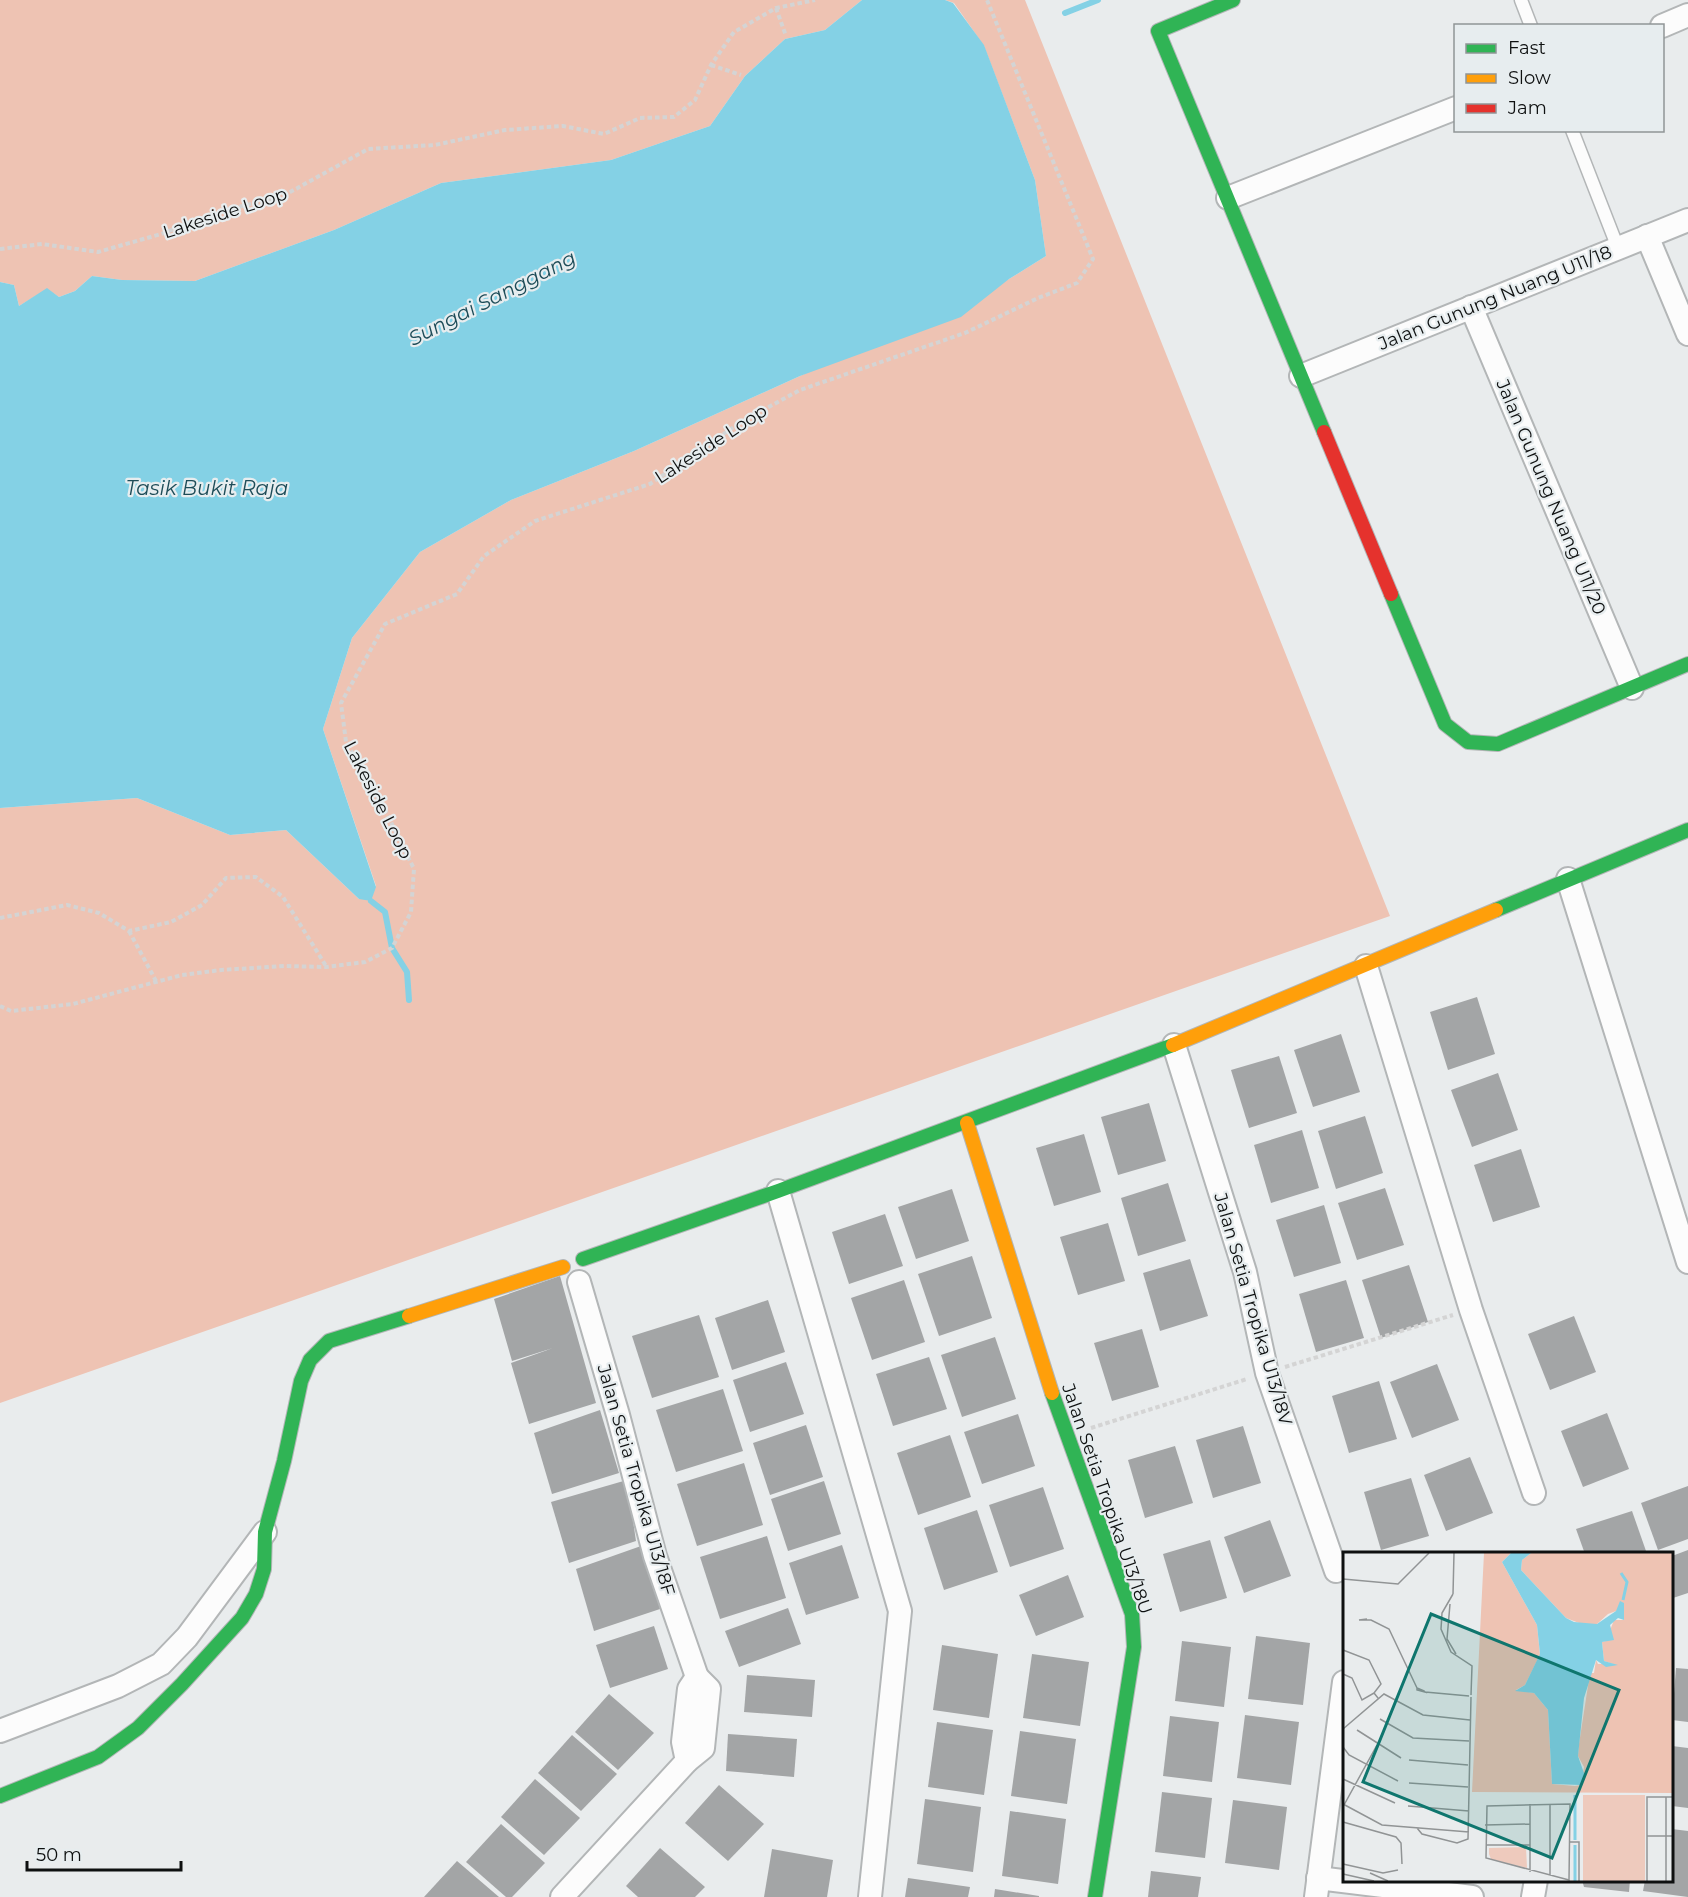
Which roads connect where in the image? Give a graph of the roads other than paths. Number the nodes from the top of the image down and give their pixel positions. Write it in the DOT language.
graph roads {
  1 [pos="1233,0"];
  2 [pos="1521,0"];
  3 [pos="1688,15"];
  4 [pos="1530,24"];
  5 [pos="1664,25"];
  6 [pos="1454,108"];
  7 [pos="1573,132"];
  8 [pos="1228,198"];
  9 [pos="1688,220"];
  10 [pos="1647,236"];
  11 [pos="1618,248"];
  12 [pos="1471,307"];
  13 [pos="1688,334"];
  14 [pos="1301,376"];
  15 [pos="1688,664"];
  16 [pos="1632,688"];
  17 [pos="1688,830"];
  18 [pos="1568,879"];
  19 [pos="1366,966"];
  20 [pos="1174,1045"];
  21 [pos="967,1123"];
  22 [pos="778,1191"];
  23 [pos="1688,1262"];
  24 [pos="575,1269"];
  25 [pos="1534,1493"];
  26 [pos="265,1532"];
  27 [pos="1336,1571"];
  28 [pos="1343,1690"];
  29 [pos="0,1731"];
  30 [pos="0,1796"];
  31 [pos="1536,1882"];
  32 [pos="1317,1887"];
  33 [pos="562,1897"];
  34 [pos="870,1897"];
  35 [pos="1095,1897"];
  36 [pos="1472,1897"];
  37 [pos="1533,1897"];
  1 -- 8 [label="street"];
  2 -- 4 [label="lane"];
  3 -- 5 [label="street"];
  6 -- 8 [label="street"];
  7 -- 11 [label="lane"];
  8 -- 14 [label="street"];
  9 -- 10 [label="street, Jalan Gunung Nuang U11/18"];
  10 -- 11 [label="street, Jalan Gunung Nuang U11/18"];
  10 -- 13 [label="street"];
  11 -- 12 [label="street, Jalan Gunung Nuang U11/18"];
  12 -- 14 [label="street, Jalan Gunung Nuang U11/18"];
  12 -- 16 [label="street, Jalan Gunung Nuang U11/20"];
  14 -- 16 [label="street"];
  15 -- 16 [label="street"];
  17 -- 18 [label="street"];
  18 -- 19 [label="street"];
  18 -- 23 [label="street"];
  19 -- 20 [label="street"];
  19 -- 25 [label="street"];
  20 -- 21 [label="street"];
  20 -- 27 [label="street, Jalan Setia Tropika U13/18V"];
  21 -- 22 [label="street"];
  21 -- 35 [label="street, Jalan Setia Tropika U13/18U"];
  22 -- 24 [label="street"];
  22 -- 34 [label="street"];
  24 -- 26 [label="street"];
  24 -- 33 [label="street, Jalan Setia Tropika U13/18F"];
  26 -- 29 [label="street"];
  26 -- 30 [label="street"];
  28 -- 32 [label="street"];
  31 -- 37 [label="street"];
  32 -- 36 [label="street"];
}
